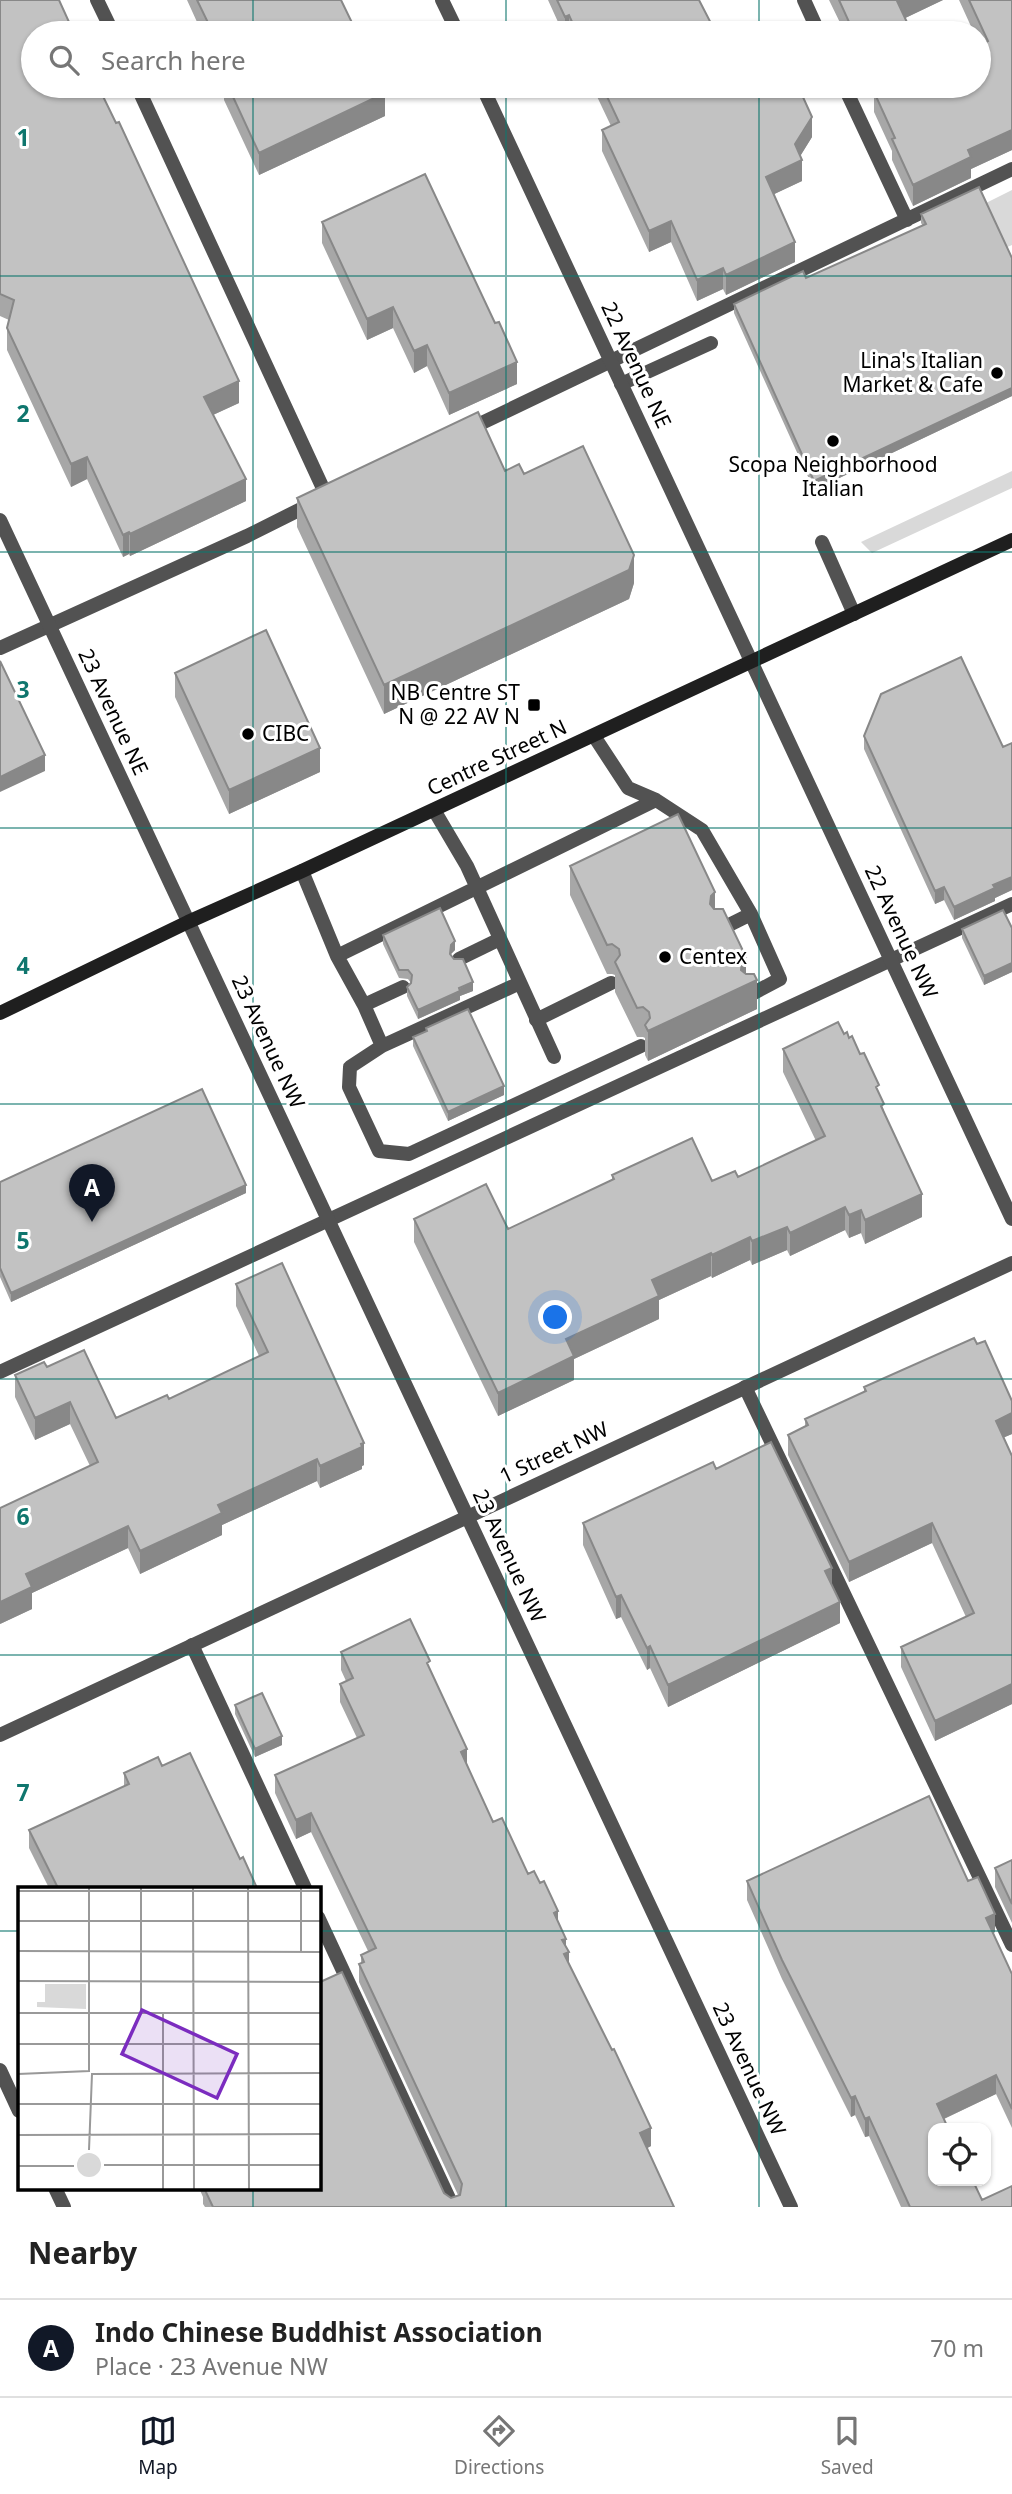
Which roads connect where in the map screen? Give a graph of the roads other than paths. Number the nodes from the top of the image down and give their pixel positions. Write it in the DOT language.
graph roads {
  1 [pos="97,0"];
  2 [pos="442,0"];
  3 [pos="804,0"];
  4 [pos="107,21"];
  5 [pos="452,21"];
  6 [pos="814,21"];
  7 [pos="143,98"];
  8 [pos="488,98"];
  9 [pos="850,98"];
  10 [pos="1012,169"];
  11 [pos="907,220"];
  12 [pos="711,343"];
  13 [pos="611,361"];
  14 [pos="621,384"];
  15 [pos="449,439"];
  16 [pos="0,520"];
  17 [pos="1012,540"];
  18 [pos="822,542"];
  19 [pos="854,614"];
  20 [pos="50,626"];
  21 [pos="0,648"];
  22 [pos="751,662"];
  23 [pos="594,736"];
  24 [pos="656,800"];
  25 [pos="434,810"];
  26 [pos="302,871"];
  27 [pos="477,888"];
  28 [pos="1012,904"];
  29 [pos="751,914"];
  30 [pos="188,922"];
  31 [pos="719,930"];
  32 [pos="500,939"];
  33 [pos="337,956"];
  34 [pos="459,959"];
  35 [pos="890,960"];
  36 [pos="611,983"];
  37 [pos="520,984"];
  38 [pos="403,987"];
  39 [pos="750,995"];
  40 [pos="364,1005"];
  41 [pos="0,1013"];
  42 [pos="536,1020"];
  43 [pos="382,1046"];
  44 [pos="641,1046"];
  45 [pos="554,1057"];
  46 [pos="1012,1219"];
  47 [pos="329,1221"];
  48 [pos="1012,1263"];
  49 [pos="0,1372"];
  50 [pos="745,1387"];
  51 [pos="467,1517"];
  52 [pos="192,1645"];
  53 [pos="0,1735"];
  54 [pos="305,1887"];
  55 [pos="320,1921"];
  56 [pos="1012,1945"];
  57 [pos="0,2070"];
  58 [pos="18,2109"];
  59 [pos="56,2190"];
  60 [pos="64,2207"];
  61 [pos="453,2207"];
  62 [pos="791,2207"];
  1 -- 4 [label="street"];
  2 -- 5 [label="street"];
  3 -- 6 [label="street"];
  7 -- 20 [label="street"];
  8 -- 13 [label="street, 22 Avenue NE"];
  9 -- 11 [label="street"];
  10 -- 11 [label="street"];
  11 -- 13 [label="street"];
  12 -- 14 [label="street"];
  13 -- 14 [label="street, 22 Avenue NE"];
  13 -- 15 [label="street"];
  14 -- 22 [label="street, 22 Avenue NE"];
  16 -- 20 [label="street, 23 Avenue NE"];
  17 -- 19 [label="main road, Centre Street N"];
  18 -- 19 [label="street"];
  19 -- 22 [label="main road, Centre Street N"];
  20 -- 21 [label="street"];
  20 -- 30 [label="street, 23 Avenue NE"];
  22 -- 23 [label="main road, Centre Street N"];
  22 -- 35 [label="street, 22 Avenue NW"];
  23 -- 24 [label="street"];
  23 -- 25 [label="main road, Centre Street N"];
  24 -- 27 [label="street"];
  24 -- 29 [label="street"];
  25 -- 26 [label="main road, Centre Street N"];
  25 -- 27 [label="street"];
  26 -- 30 [label="main road, Centre Street N"];
  26 -- 33 [label="street"];
  27 -- 32 [label="street"];
  27 -- 33 [label="street"];
  28 -- 35 [label="street"];
  29 -- 31 [label="street"];
  29 -- 39 [label="street"];
  30 -- 41 [label="main road, Centre Street N"];
  30 -- 47 [label="street, 23 Avenue NW"];
  32 -- 34 [label="street"];
  32 -- 37 [label="street"];
  33 -- 40 [label="street"];
  35 -- 46 [label="street, 22 Avenue NW"];
  35 -- 47 [label="street"];
  36 -- 42 [label="street"];
  37 -- 42 [label="street"];
  37 -- 43 [label="street"];
  38 -- 40 [label="street"];
  40 -- 43 [label="street"];
  42 -- 45 [label="street"];
  43 -- 44 [label="street"];
  47 -- 49 [label="street"];
  47 -- 51 [label="street, 23 Avenue NW"];
  48 -- 50 [label="street, 1 Street NW"];
  50 -- 51 [label="street, 1 Street NW"];
  50 -- 56 [label="street"];
  51 -- 52 [label="street, 1 Street NW"];
  51 -- 62 [label="street, 23 Avenue NW"];
  52 -- 53 [label="street, 1 Street NW"];
  52 -- 54 [label="street"];
  55 -- 61 [label="street"];
  57 -- 58 [label="street"];
  59 -- 60 [label="street"];
}
